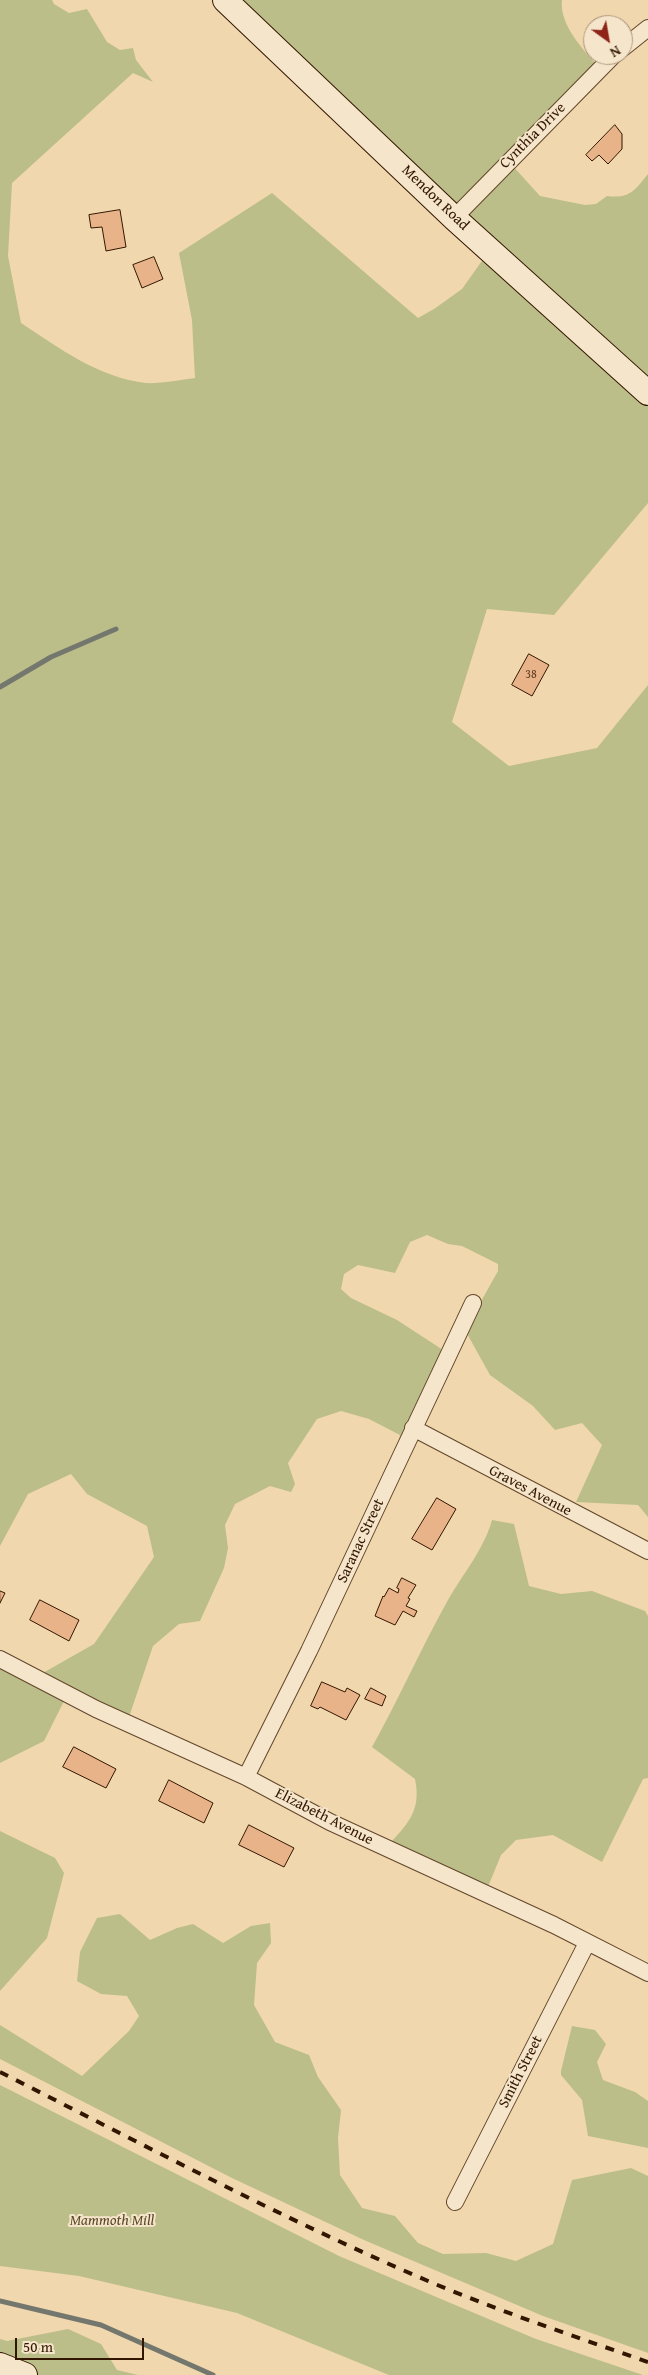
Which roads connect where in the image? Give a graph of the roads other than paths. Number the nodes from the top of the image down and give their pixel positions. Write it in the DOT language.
graph roads {
  1 [pos="225,0"];
  2 [pos="648,28"];
  3 [pos="633,40"];
  4 [pos="604,65"];
  5 [pos="454,218"];
  6 [pos="648,393"];
  7 [pos="473,1303"];
  8 [pos="413,1428"];
  9 [pos="648,1551"];
  10 [pos="0,1659"];
  11 [pos="246,1777"];
  12 [pos="588,1942"];
  13 [pos="648,1973"];
  14 [pos="455,2202"];
  15 [pos="0,2366"];
  16 [pos="25,2375"];
  1 -- 5 [label="street, Mendon Road"];
  2 -- 3 [label="street"];
  4 -- 5 [label="street, Cynthia Drive"];
  5 -- 6 [label="street, Mendon Road"];
  7 -- 8 [label="street, Saranac Street"];
  8 -- 9 [label="street, Graves Avenue"];
  8 -- 11 [label="street, Saranac Street"];
  10 -- 11 [label="street, Elizabeth Avenue"];
  11 -- 12 [label="street, Elizabeth Avenue"];
  12 -- 13 [label="street, Elizabeth Avenue"];
  12 -- 14 [label="street, Smith Street"];
  15 -- 16 [label="street"];
}
